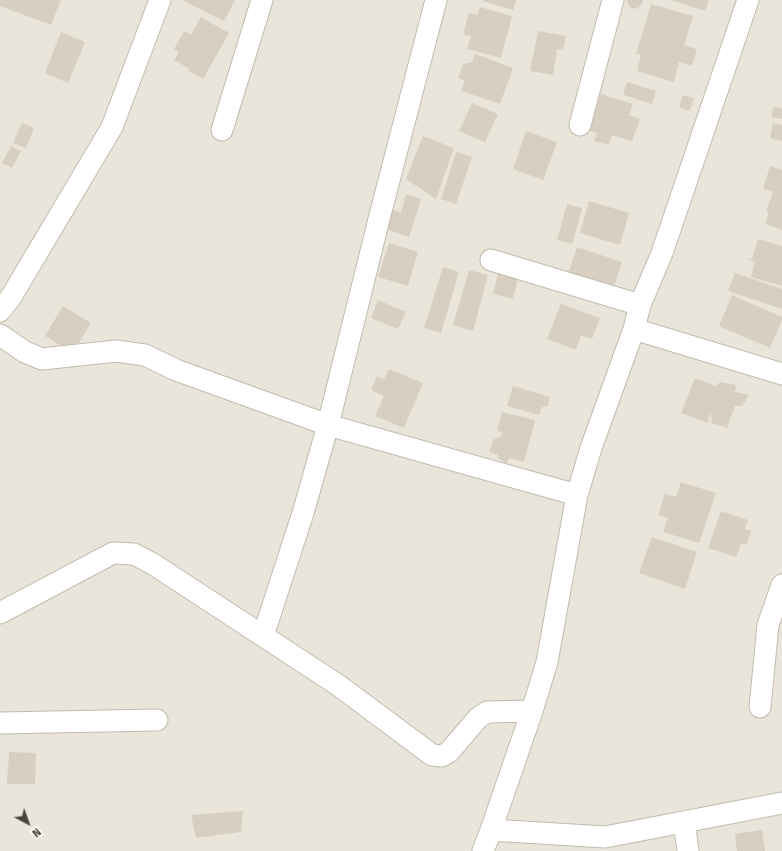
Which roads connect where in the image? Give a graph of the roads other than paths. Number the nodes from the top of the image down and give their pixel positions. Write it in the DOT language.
graph roads {
  1 [pos="160,0"];
  2 [pos="262,0"];
  3 [pos="436,0"];
  4 [pos="613,0"];
  5 [pos="748,0"];
  6 [pos="580,125"];
  7 [pos="222,130"];
  8 [pos="491,260"];
  9 [pos="640,305"];
  10 [pos="0,312"];
  11 [pos="634,329"];
  12 [pos="0,335"];
  13 [pos="782,374"];
  14 [pos="328,425"];
  15 [pos="577,495"];
  16 [pos="782,584"];
  17 [pos="0,613"];
  18 [pos="263,636"];
  19 [pos="760,708"];
  20 [pos="532,711"];
  21 [pos="157,720"];
  22 [pos="0,723"];
  23 [pos="782,802"];
  24 [pos="684,822"];
  25 [pos="491,830"];
  26 [pos="483,851"];
  27 [pos="688,851"];
  1 -- 10 [label="street"];
  2 -- 7 [label="street"];
  3 -- 14 [label="street"];
  4 -- 6 [label="street"];
  5 -- 9 [label="street"];
  8 -- 9 [label="street"];
  9 -- 11 [label="street"];
  11 -- 13 [label="street"];
  11 -- 15 [label="street"];
  12 -- 14 [label="street"];
  14 -- 15 [label="street"];
  14 -- 18 [label="street"];
  15 -- 20 [label="street"];
  16 -- 19 [label="street"];
  17 -- 18 [label="street"];
  18 -- 20 [label="street"];
  20 -- 25 [label="street"];
  21 -- 22 [label="street"];
  23 -- 24 [label="street"];
  24 -- 25 [label="street"];
  24 -- 27 [label="street"];
  25 -- 26 [label="street"];
}
